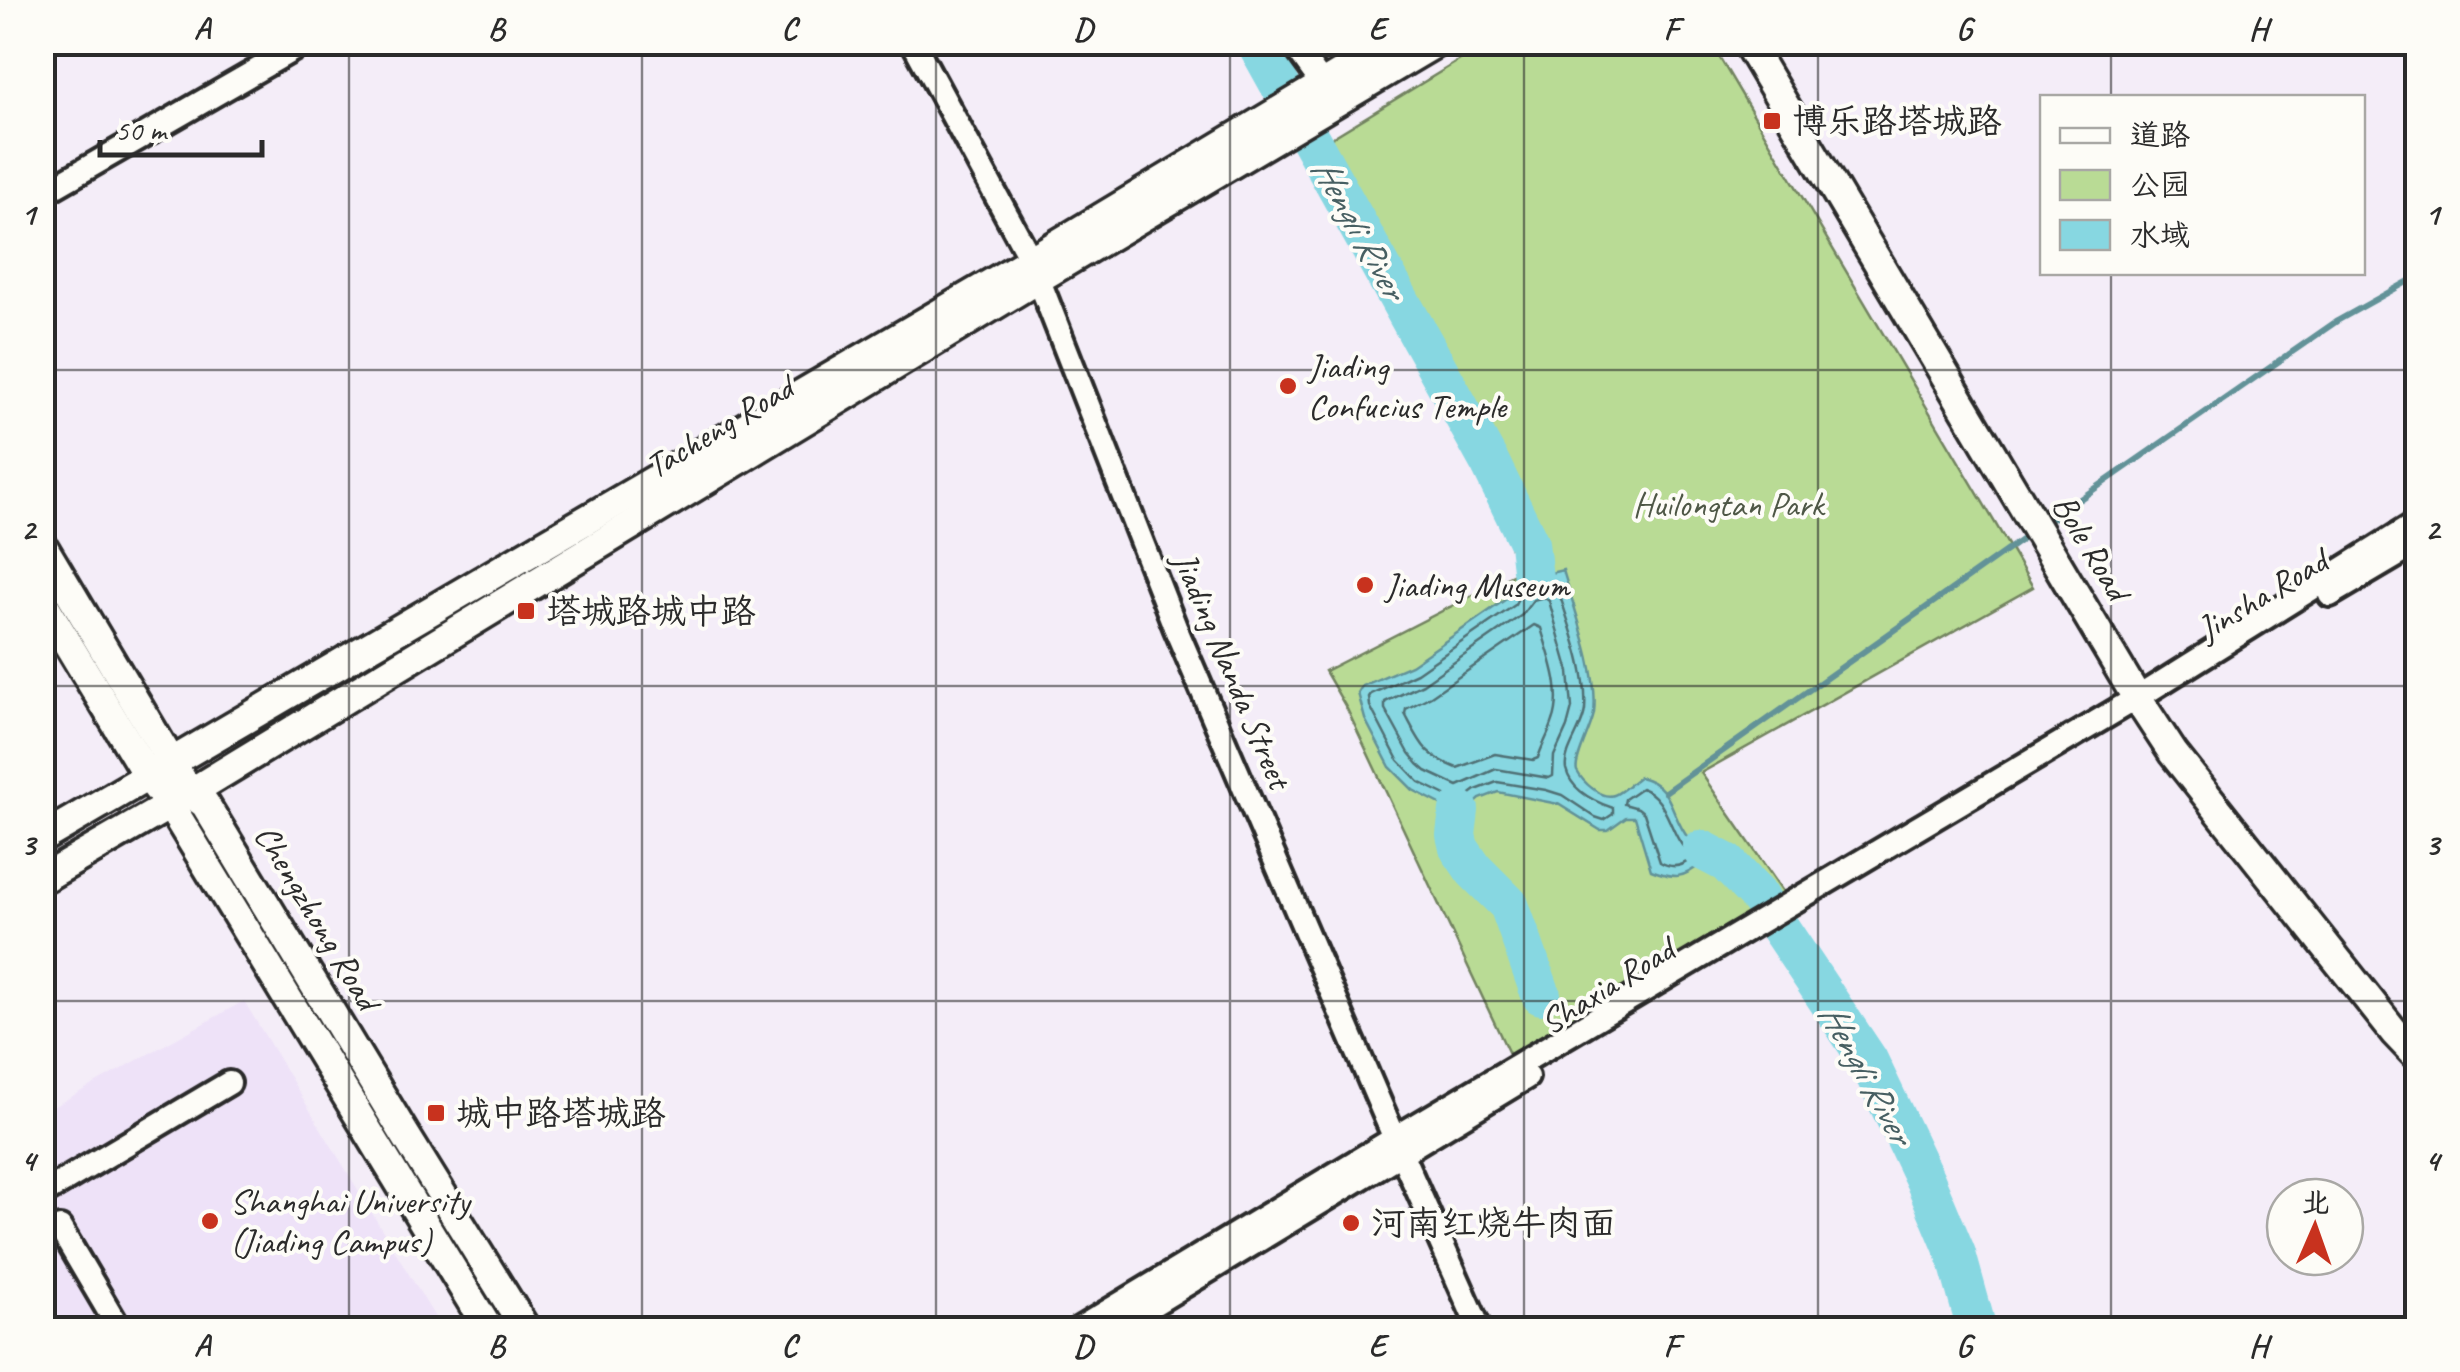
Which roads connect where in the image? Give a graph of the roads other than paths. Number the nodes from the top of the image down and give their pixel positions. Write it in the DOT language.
graph roads {
  1 [pos="306,42"];
  2 [pos="913,42"];
  3 [pos="1292,42"];
  4 [pos="1394,42"];
  5 [pos="1436,42"];
  6 [pos="1747,42"];
  7 [pos="1318,96"];
  8 [pos="42,194"];
  9 [pos="1035,269"];
  10 [pos="2418,522"];
  11 [pos="2418,542"];
  12 [pos="42,546"];
  13 [pos="42,601"];
  14 [pos="2140,703"];
  15 [pos="159,770"];
  16 [pos="180,798"];
  17 [pos="42,838"];
  18 [pos="42,879"];
  19 [pos="2418,1056"];
  20 [pos="229,1084"];
  21 [pos="1398,1146"];
  22 [pos="42,1194"];
  23 [pos="51,1233"];
  24 [pos="120,1330"];
  25 [pos="489,1330"];
  26 [pos="526,1330"];
  27 [pos="1077,1330"];
  28 [pos="1111,1330"];
  29 [pos="1480,1330"];
  1 -- 8 [label="street"];
  2 -- 9 [label="street, Jiading Nanda Street"];
  3 -- 7 [label="street"];
  4 -- 7 [label="main road, Tacheng Road"];
  5 -- 7 [label="main road, Tacheng Road"];
  6 -- 14 [label="main road, Bole Road"];
  7 -- 9 [label="main road, Tacheng Road"];
  9 -- 15 [label="main road, Tacheng Road"];
  9 -- 16 [label="main road, Tacheng Road"];
  9 -- 21 [label="street, Jiading Nanda Street"];
  10 -- 14 [label="street"];
  11 -- 14 [label="street, Jinsha Road"];
  12 -- 15 [label="main road, Chengzhong Road"];
  13 -- 15 [label="main road"];
  14 -- 19 [label="main road, Bole Road"];
  14 -- 21 [label="street"];
  14 -- 21 [label="street, Shaxia Road"];
  15 -- 16 [label="main road, Chengzhong Road"];
  15 -- 17 [label="main road, Tacheng Road"];
  16 -- 18 [label="main road, Tacheng Road"];
  16 -- 25 [label="main road, Chengzhong Road"];
  16 -- 26 [label="main road, Chengzhong Road"];
  20 -- 22 [label="street"];
  21 -- 27 [label="street"];
  21 -- 28 [label="street, Shaxia Road"];
  21 -- 29 [label="street, Jiading Nanda Street"];
  22 -- 23 [label="street"];
  23 -- 24 [label="street"];
}
